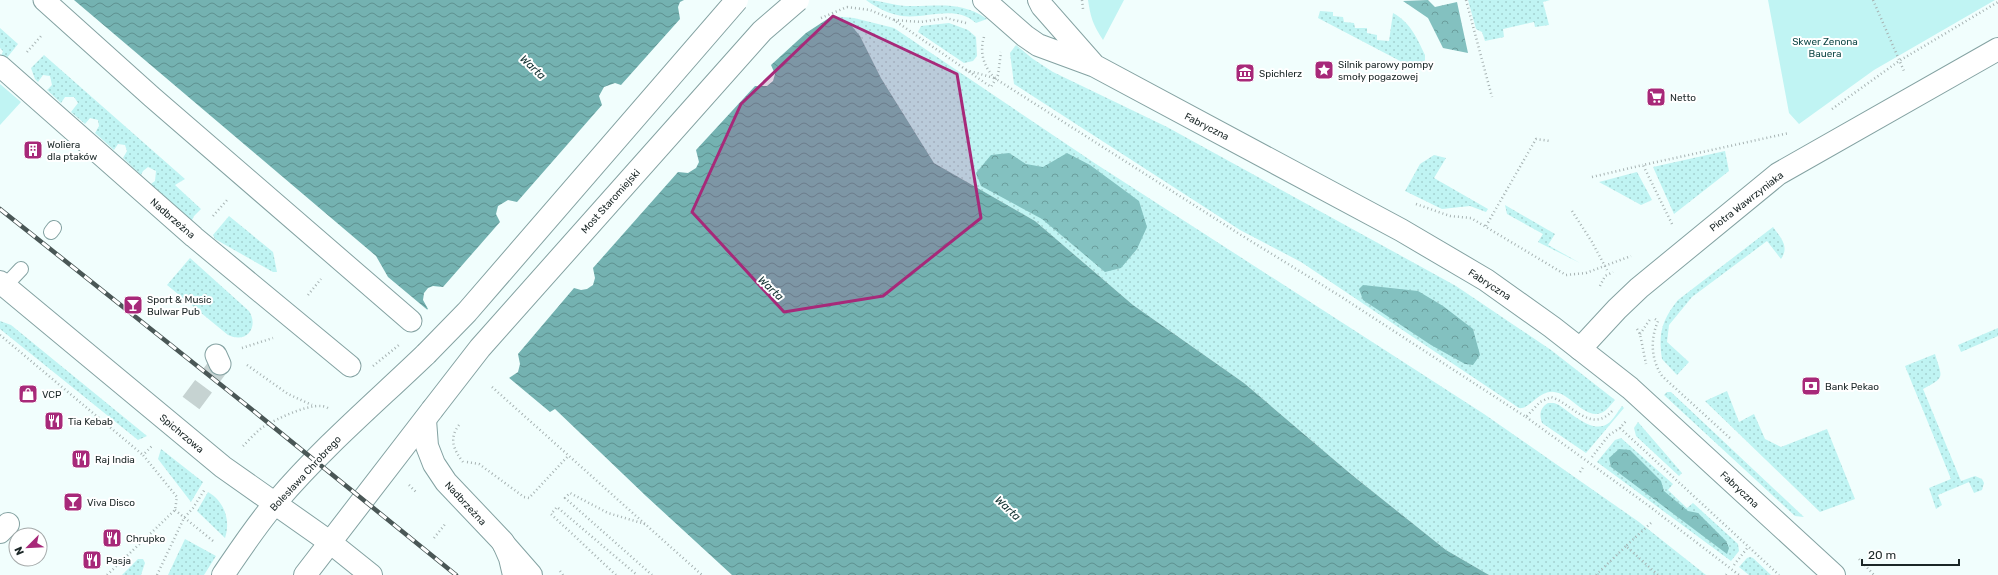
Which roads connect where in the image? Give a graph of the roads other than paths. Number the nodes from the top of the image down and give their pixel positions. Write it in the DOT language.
graph roads {
  1 [pos="44,0"];
  2 [pos="737,0"];
  3 [pos="798,0"];
  4 [pos="984,0"];
  5 [pos="1039,0"];
  6 [pos="1998,48"];
  7 [pos="0,66"];
  8 [pos="1095,66"];
  9 [pos="21,269"];
  10 [pos="2,286"];
  11 [pos="411,321"];
  12 [pos="1580,349"];
  13 [pos="350,366"];
  14 [pos="428,415"];
  15 [pos="276,502"];
  16 [pos="503,542"];
  17 [pos="331,543"];
  18 [pos="223,575"];
  19 [pos="305,575"];
  20 [pos="371,575"];
  21 [pos="514,575"];
  22 [pos="531,575"];
  23 [pos="1834,575"];
  1 -- 11 [label="street"];
  2 -- 15 [label="street, Bolesława Chrobrego, bridge"];
  3 -- 14 [label="street, Most Staromiejski, bridge"];
  4 -- 8 [label="street, Fabryczna"];
  5 -- 8 [label="street, Fabryczna"];
  6 -- 12 [label="street, Piotra Wawrzyniaka"];
  7 -- 13 [label="street, Nadbrzeżna"];
  8 -- 12 [label="street, Fabryczna"];
  9 -- 10 [label="lane"];
  10 -- 15 [label="street, Spichrzowa"];
  12 -- 23 [label="street, Fabryczna"];
  14 -- 16 [label="street, Nadbrzeżna"];
  14 -- 17 [label="street"];
  15 -- 17 [label="street, Spichrzowa"];
  15 -- 18 [label="street, Bolesława Chrobrego"];
  16 -- 21 [label="street"];
  16 -- 22 [label="street, Nadbrzeżna"];
  17 -- 19 [label="street"];
  17 -- 20 [label="street, Spichrzowa"];
}
